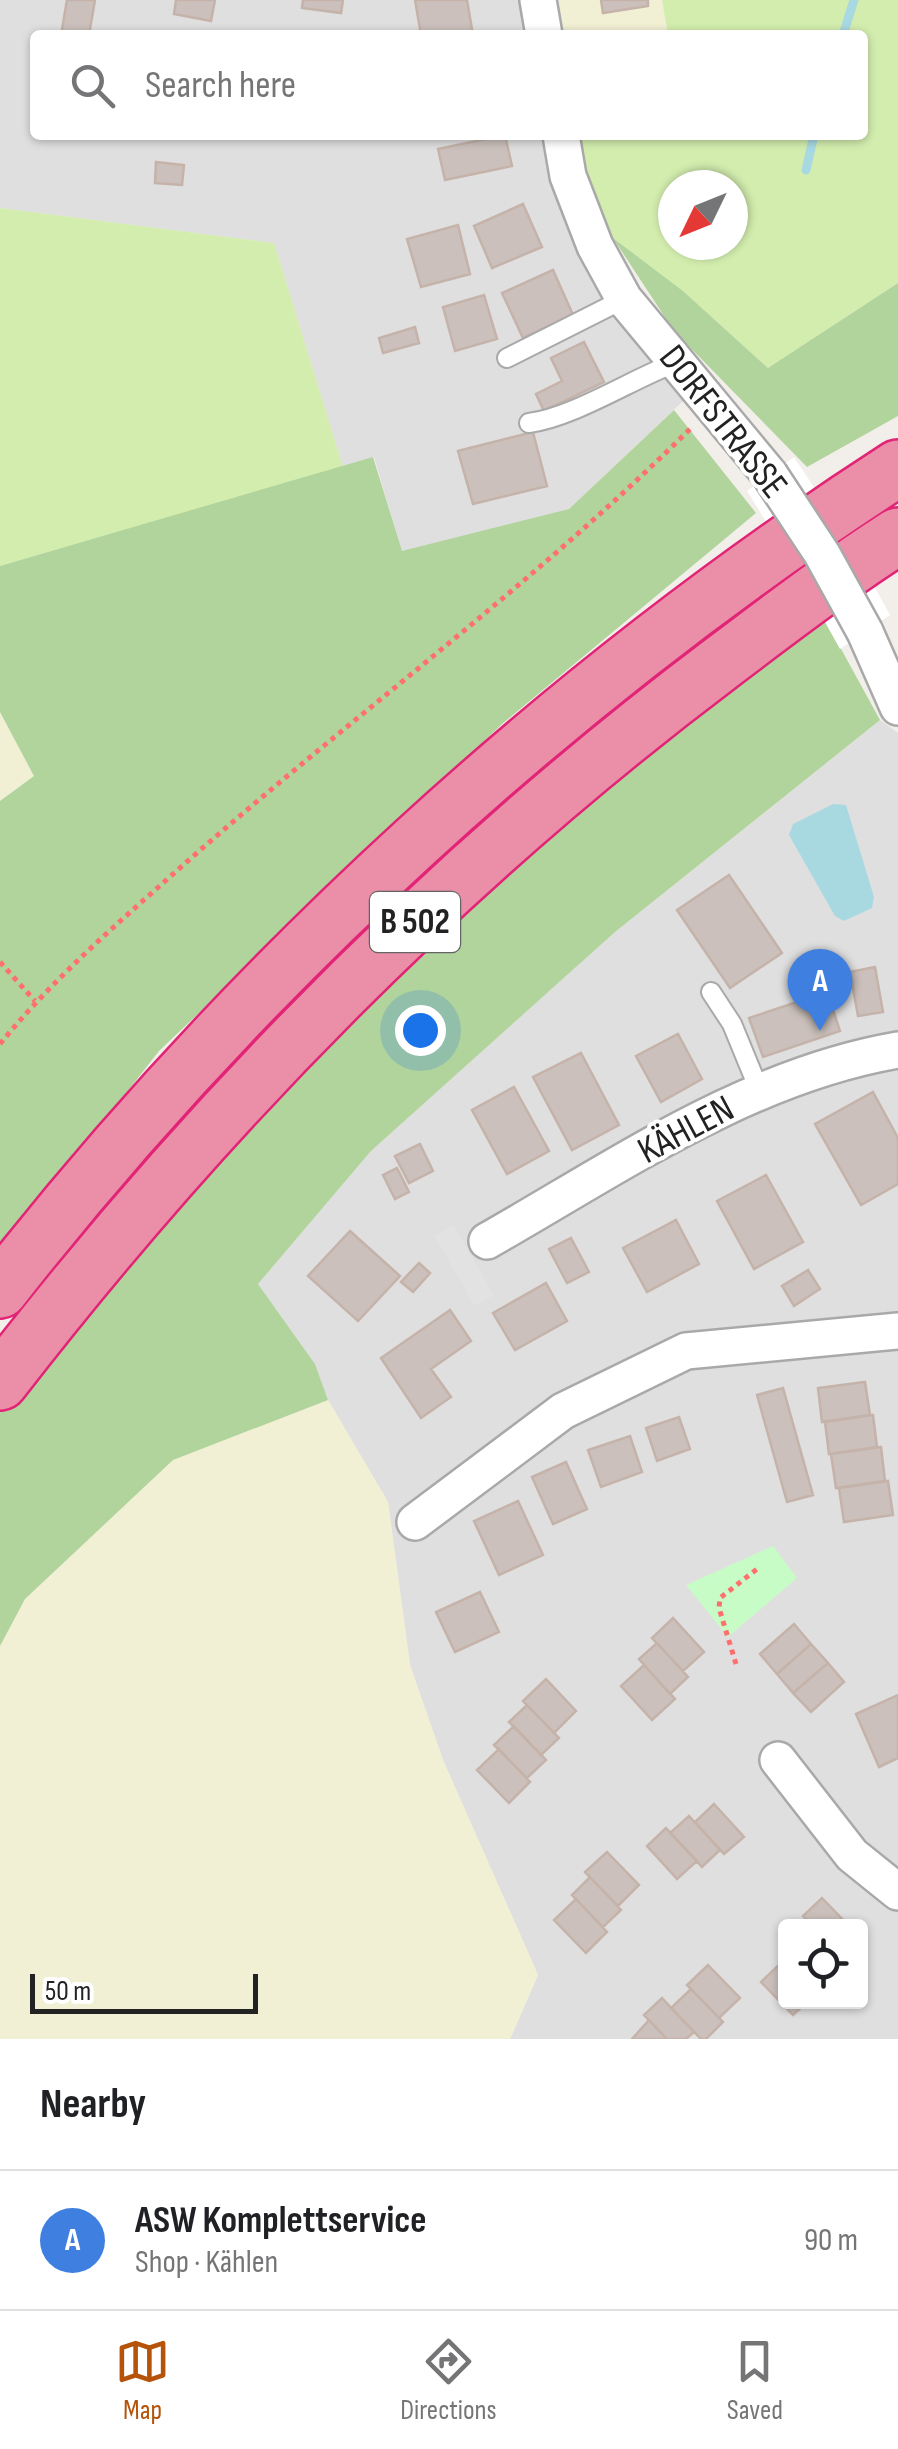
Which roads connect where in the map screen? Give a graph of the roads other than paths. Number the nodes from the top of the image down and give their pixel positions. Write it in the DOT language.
graph roads {
  1 [pos="538,0"];
  2 [pos="543,30"];
  3 [pos="562,140"];
  4 [pos="624,300"];
  5 [pos="507,358"];
  6 [pos="677,362"];
  7 [pos="530,423"];
  8 [pos="898,468"];
  9 [pos="898,536"];
  10 [pos="896,698"];
  11 [pos="711,992"];
  12 [pos="898,1050"];
  13 [pos="760,1092"];
  14 [pos="486,1242"];
  15 [pos="0,1290"];
  16 [pos="898,1331"];
  17 [pos="0,1382"];
  18 [pos="415,1522"];
  19 [pos="778,1760"];
  20 [pos="898,1892"];
  1 -- 2 [label="street"];
  3 -- 4 [label="street, DORFSTRASSE"];
  4 -- 5 [label="lane"];
  4 -- 6 [label="street, DORFSTRASSE"];
  6 -- 7 [label="lane"];
  6 -- 10 [label="street, DORFSTRASSE, bridge"];
  8 -- 15 [label="highway, B 502"];
  9 -- 17 [label="highway, B 502"];
  11 -- 13 [label="lane"];
  12 -- 13 [label="street, KÄHLEN"];
  13 -- 14 [label="street, KÄHLEN"];
  16 -- 18 [label="street"];
  19 -- 20 [label="street"];
}
